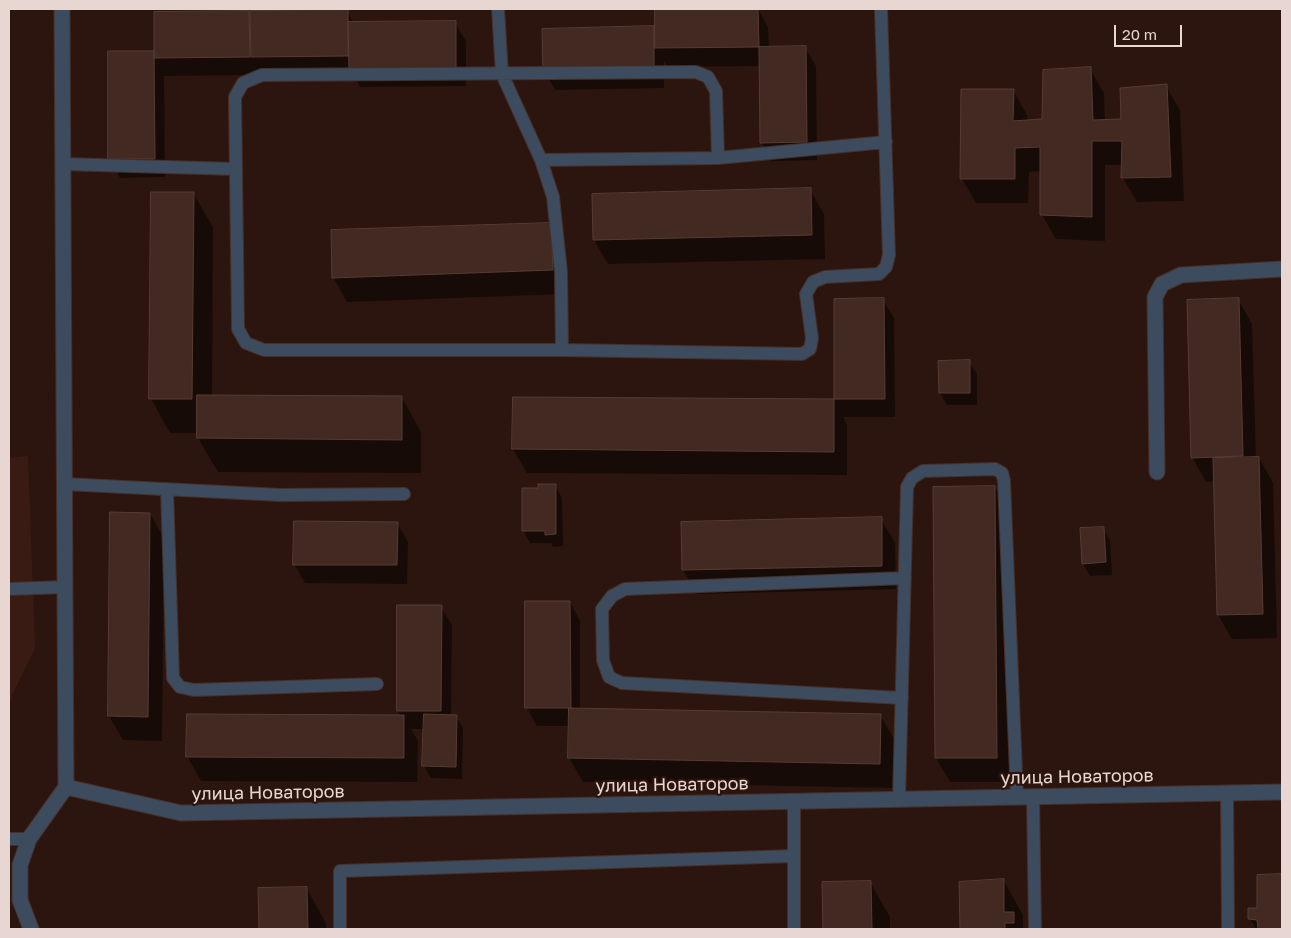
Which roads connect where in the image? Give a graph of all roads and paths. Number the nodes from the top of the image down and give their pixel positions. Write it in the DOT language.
graph roads {
  1 [pos="62,9"];
  2 [pos="498,9"];
  3 [pos="881,9"];
  4 [pos="502,74"];
  5 [pos="886,142"];
  6 [pos="718,158"];
  7 [pos="541,160"];
  8 [pos="63,164"];
  9 [pos="236,169"];
  10 [pos="1282,269"];
  11 [pos="562,350"];
  12 [pos="1157,472"];
  13 [pos="66,484"];
  14 [pos="167,489"];
  15 [pos="404,494"];
  16 [pos="905,578"];
  17 [pos="66,587"];
  18 [pos="9,589"];
  19 [pos="376,684"];
  20 [pos="902,698"];
  21 [pos="66,787"];
  22 [pos="1282,792"];
  23 [pos="1227,793"];
  24 [pos="1017,797"];
  25 [pos="1032,797"];
  26 [pos="899,800"];
  27 [pos="794,802"];
  28 [pos="9,839"];
  29 [pos="29,839"];
  30 [pos="794,856"];
  31 [pos="31,929"];
  32 [pos="340,929"];
  33 [pos="794,929"];
  34 [pos="1035,929"];
  35 [pos="1228,929"];
  1 -- 8 [label="street"];
  2 -- 4 [label="lane"];
  3 -- 5 [label="lane"];
  4 -- 6 [label="lane"];
  4 -- 7 [label="lane"];
  4 -- 9 [label="lane"];
  5 -- 6 [label="lane"];
  5 -- 11 [label="lane"];
  6 -- 7 [label="lane"];
  7 -- 11 [label="lane"];
  8 -- 9 [label="lane"];
  8 -- 13 [label="street"];
  9 -- 11 [label="lane"];
  10 -- 12 [label="street"];
  13 -- 14 [label="lane"];
  13 -- 17 [label="street"];
  14 -- 15 [label="lane"];
  14 -- 19 [label="lane"];
  16 -- 20 [label="lane"];
  16 -- 20 [label="lane"];
  16 -- 24 [label="lane"];
  17 -- 18 [label="lane"];
  17 -- 21 [label="street"];
  20 -- 26 [label="lane"];
  21 -- 27 [label="street, улица Новаторов"];
  21 -- 29 [label="street"];
  22 -- 23 [label="street, улица Новаторов"];
  23 -- 25 [label="street, улица Новаторов"];
  23 -- 35 [label="lane"];
  24 -- 25 [label="street, улица Новаторов"];
  24 -- 26 [label="street, улица Новаторов"];
  25 -- 34 [label="lane"];
  26 -- 27 [label="street, улица Новаторов"];
  27 -- 30 [label="lane"];
  28 -- 29 [label="lane"];
  29 -- 31 [label="street"];
  30 -- 32 [label="lane"];
  30 -- 33 [label="lane"];
}
